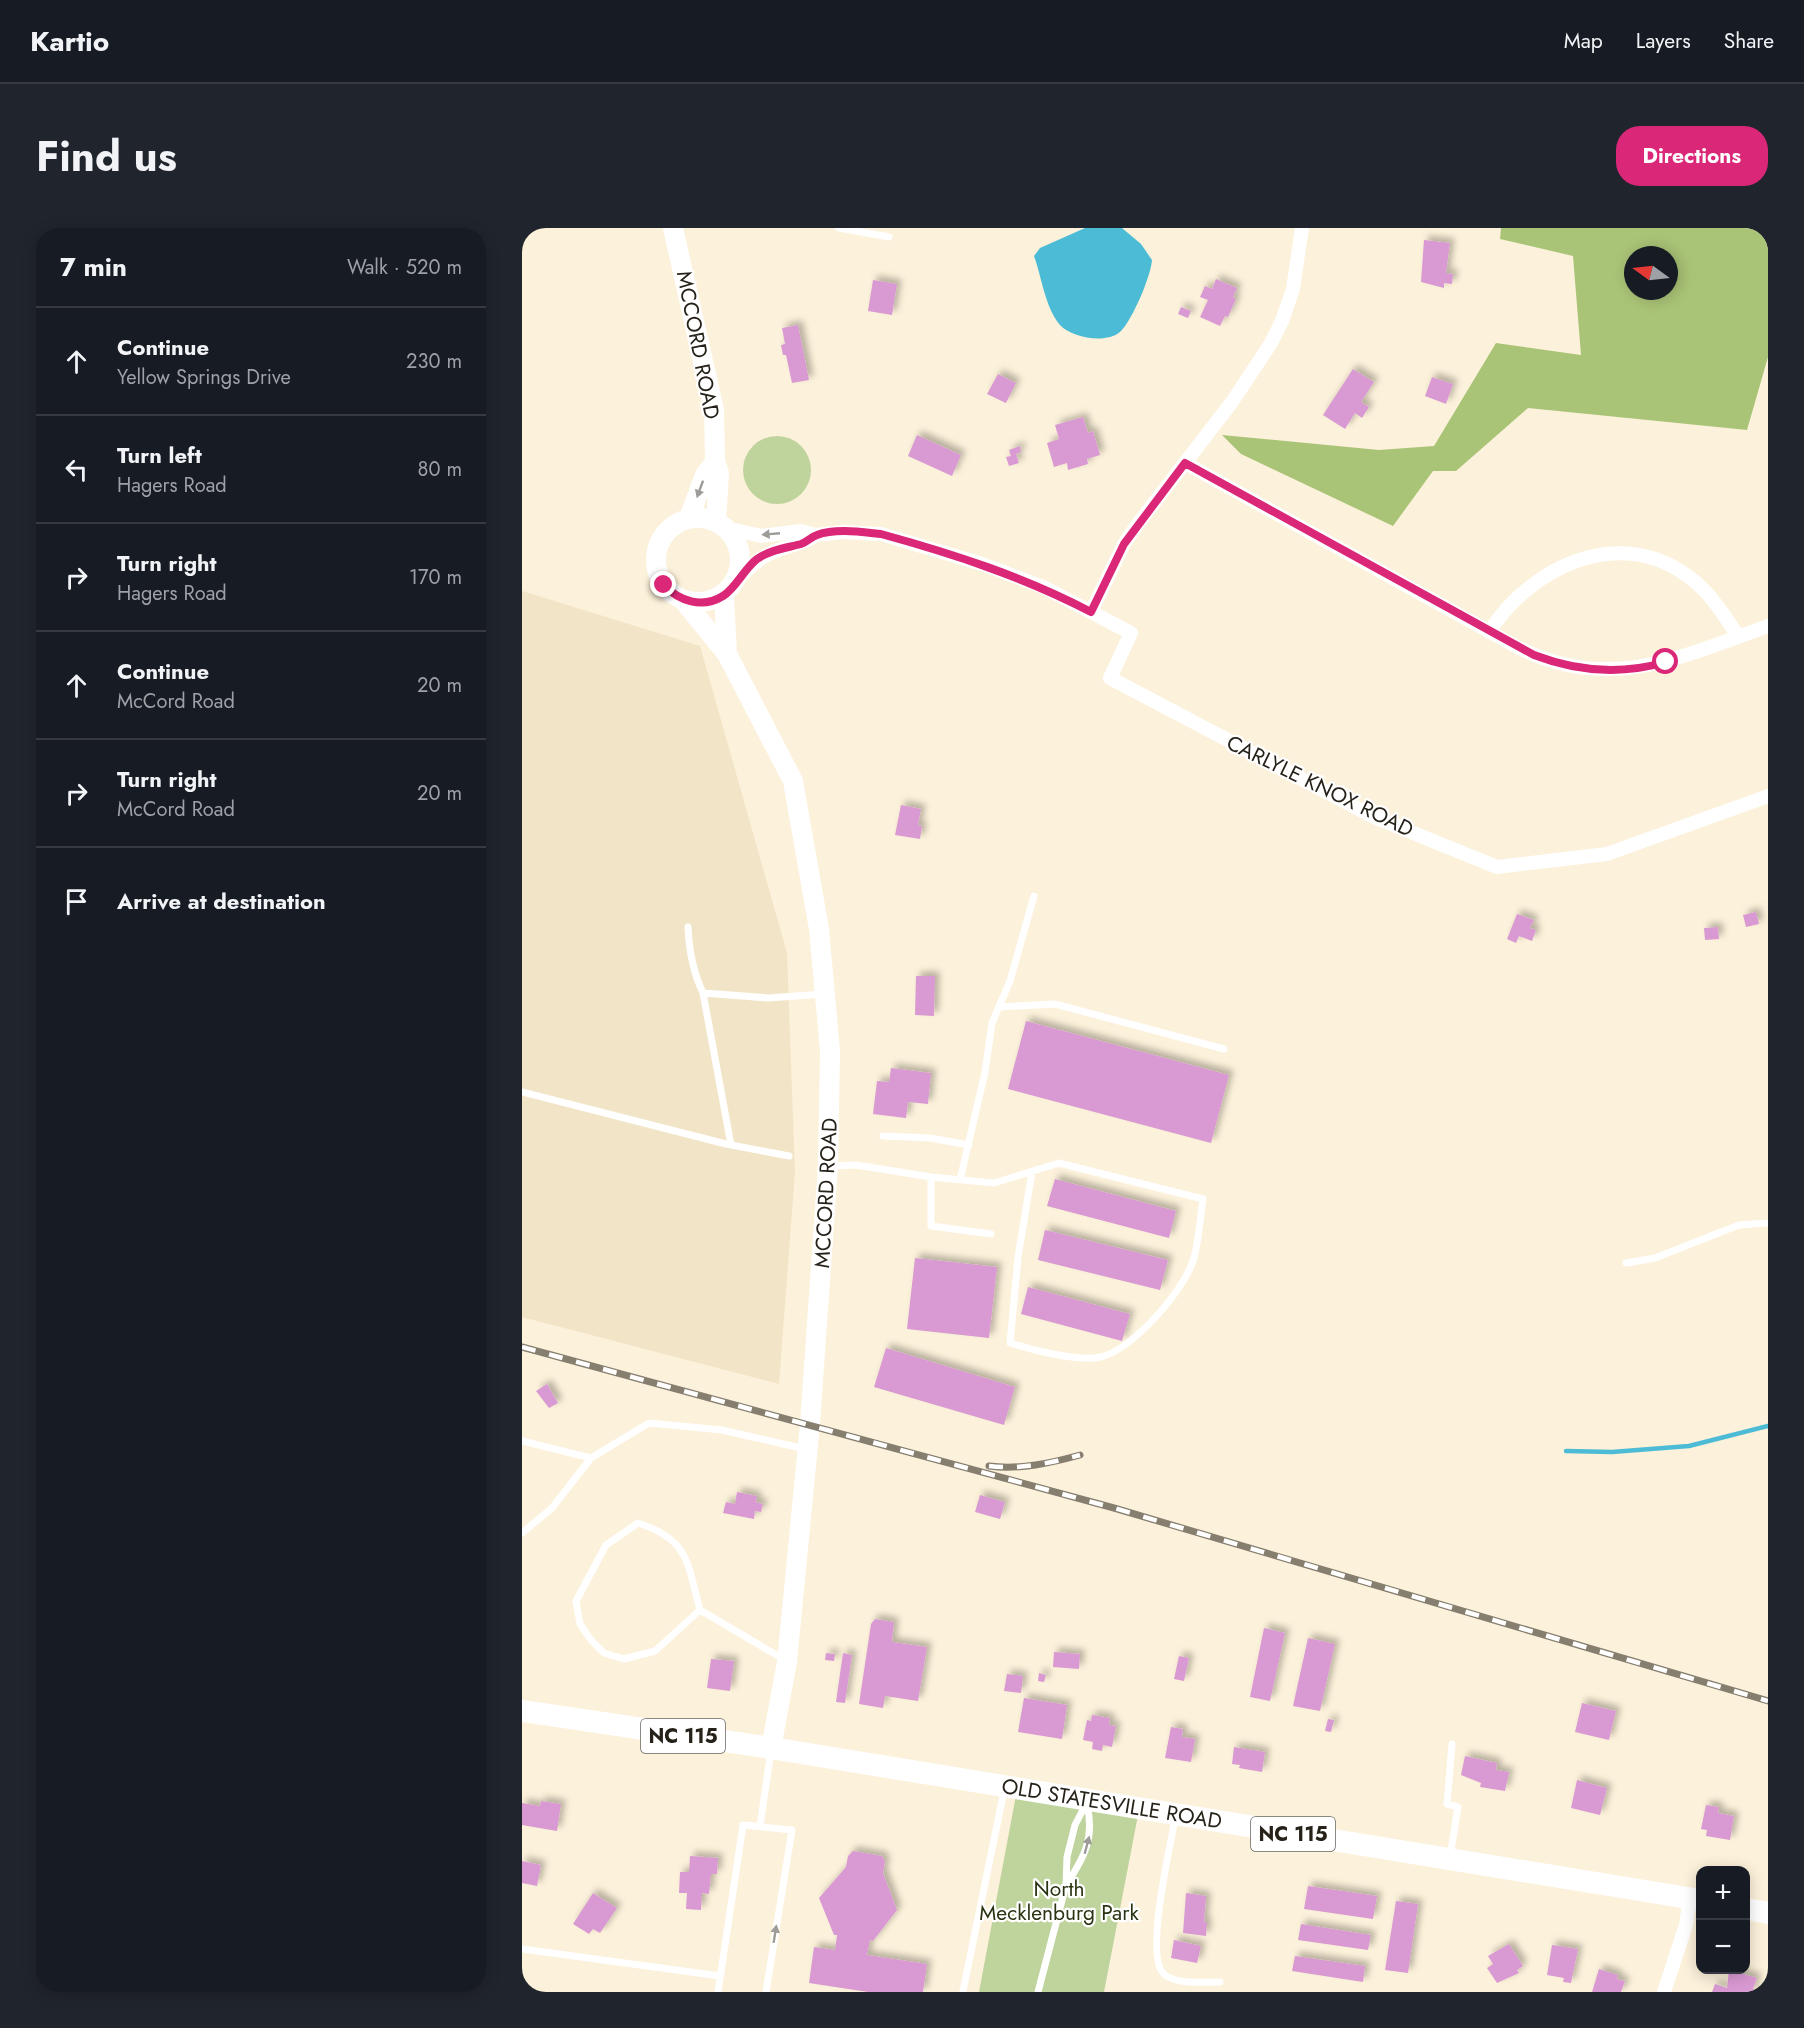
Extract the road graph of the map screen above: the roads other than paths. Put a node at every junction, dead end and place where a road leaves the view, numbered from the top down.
1 (673, 228) edge
2 (839, 228) edge
3 (1302, 228) edge
4 (889, 237) dead end
5 (715, 462) junction
6 (1185, 463) junction
7 (689, 518) junction
8 (721, 525) junction
9 (816, 535) junction
10 (729, 589) junction
11 (683, 600) junction
12 (1091, 612) junction
13 (1768, 626) edge
14 (1489, 632) junction
15 (1738, 636) junction
16 (727, 654) junction
17 (1768, 796) edge
18 (1034, 896) dead end
19 (688, 927) dead end
20 (703, 993) junction
21 (825, 994) junction
22 (1000, 1007) junction
23 (1224, 1049) dead end
24 (522, 1092) edge
25 (883, 1136) dead end
26 (731, 1145) junction
27 (969, 1145) junction
28 (789, 1156) dead end
29 (828, 1166) junction
30 (1032, 1172) junction
31 (931, 1177) junction
32 (960, 1180) junction
33 (1768, 1223) edge
34 (991, 1234) dead end
35 (1626, 1263) dead end
36 (522, 1441) edge
37 (807, 1449) junction
38 (591, 1458) junction
39 (522, 1533) edge
40 (700, 1610) junction
41 (787, 1662) junction
42 (522, 1711) edge
43 (1452, 1744) dead end
44 (771, 1748) junction
45 (1005, 1788) junction
46 (1087, 1801) junction
47 (1175, 1815) junction
48 (760, 1826) junction
49 (1450, 1860) junction
50 (1066, 1885) junction
51 (1695, 1899) edge
52 (1750, 1910) edge
53 (1768, 1913) edge
54 (522, 1949) edge
55 (720, 1976) junction
56 (1220, 1982) dead end
57 (963, 1991) edge
58 (718, 1992) edge
59 (766, 1992) edge
60 (1038, 1992) edge
61 (1664, 1992) edge

1 - 5 street, MCCORD ROAD
2 - 4 lane
3 - 6 street
5 -> 7 street
5 - 8 street, MCCORD ROAD
6 - 12 street
6 - 14 street
7 - 8 street
7 - 11 street, MCCORD ROAD
9 -> 8 street
8 - 10 street, MCCORD ROAD
9 - 10 street
9 - 12 street
10 - 11 street
10 - 16 street, MCCORD ROAD
11 - 16 street, MCCORD ROAD
12 - 17 street, CARLYLE KNOX ROAD
13 - 15 street
14 - 15 street
14 - 15 street
16 - 21 street, MCCORD ROAD
18 - 22 lane
19 - 20 lane
20 - 21 lane
20 - 26 lane
21 - 29 street, MCCORD ROAD
22 - 23 lane
22 - 27 lane
24 - 26 lane
25 - 27 lane
26 - 28 lane
27 - 32 lane
29 - 31 lane
29 - 37 street, MCCORD ROAD
30 - 30 lane
30 - 32 lane
31 - 32 lane
31 - 34 lane
33 - 35 lane
36 - 38 lane
37 - 38 lane
37 - 41 street, MCCORD ROAD
38 - 39 lane
40 - 40 lane
40 - 41 lane
41 - 44 street, MCCORD ROAD
42 - 44 main road, OLD STATESVILLE ROAD / NC 115
43 - 49 lane
44 - 45 main road, OLD STATESVILLE ROAD / NC 115
44 - 48 lane
45 - 46 main road, OLD STATESVILLE ROAD / NC 115
45 - 57 lane
46 - 47 main road, OLD STATESVILLE ROAD / NC 115
46 - 50 lane
50 -> 46 lane
47 - 49 main road, OLD STATESVILLE ROAD / NC 115
47 - 56 lane
48 - 55 lane
59 -> 48 lane
49 - 51 main road, OLD STATESVILLE ROAD / NC 115
50 - 60 lane
51 - 61 street
52 - 53 main road
54 - 55 lane
55 - 58 lane

